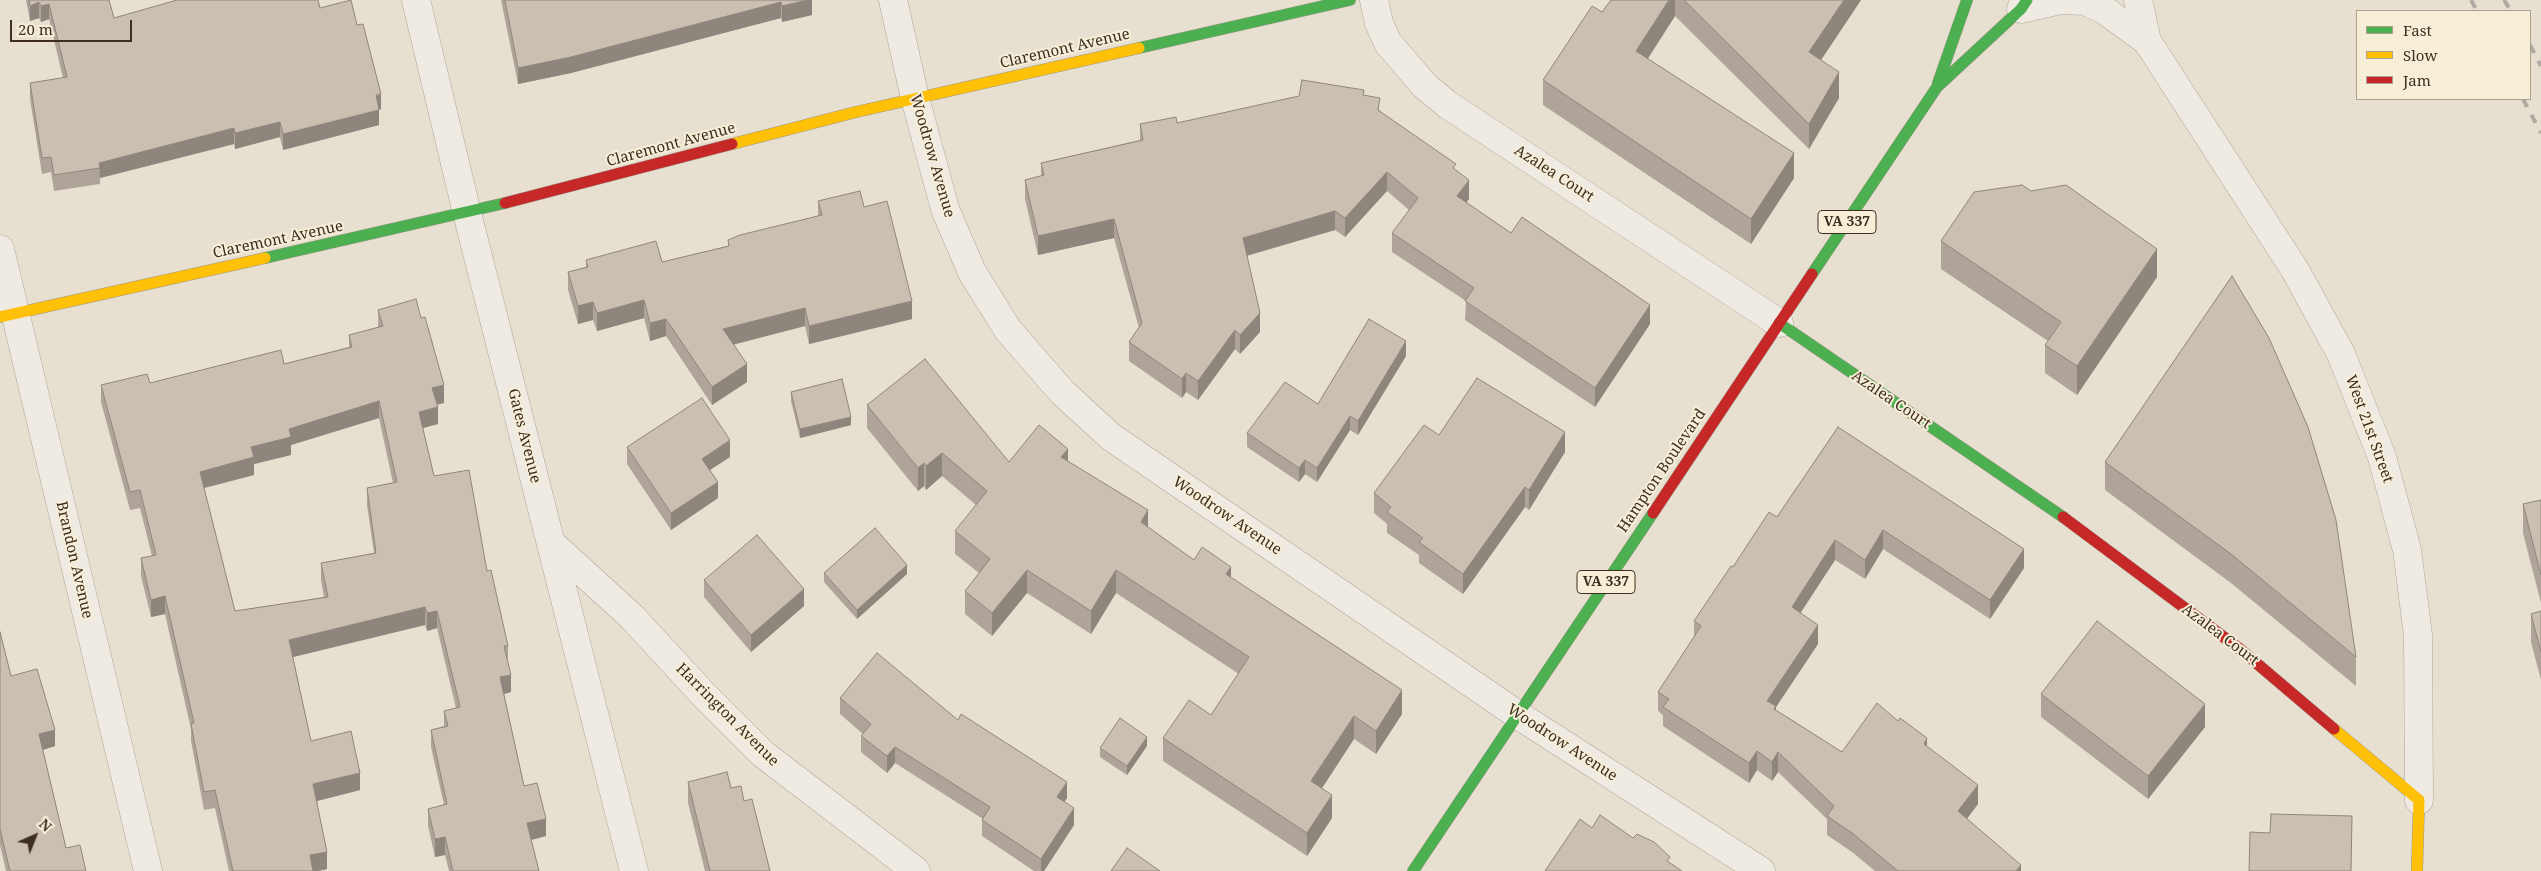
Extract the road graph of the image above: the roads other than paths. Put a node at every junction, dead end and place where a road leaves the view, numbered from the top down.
1 (416, 0) edge
2 (893, 0) edge
3 (1350, 0) edge
4 (1374, 0) edge
5 (1967, 0) edge
6 (2138, 0) edge
7 (2024, 4) edge
8 (2147, 41) junction
9 (1937, 87) junction
10 (915, 98) junction
11 (467, 213) junction
12 (0, 249) edge
13 (8, 315) edge
14 (1779, 323) junction
15 (552, 544) junction
16 (1518, 715) junction
17 (2419, 800) junction
18 (148, 871) edge
19 (634, 871) edge
20 (916, 871) edge
21 (1413, 871) edge
22 (1761, 871) edge
23 (2417, 871) edge

1 - 11 street, Gates Avenue
2 - 10 street, Woodrow Avenue
3 - 10 street, Claremont Avenue
4 - 14 street, Azalea Court
5 - 9 street, Hampton Boulevard / VA 337
6 - 8 street, West 21st Street
7 - 8 street, West 21st Street
7 - 9 street, Hampton Boulevard / VA 337
8 - 17 street, West 21st Street
9 - 14 street, Hampton Boulevard / VA 337
10 - 11 street, Claremont Avenue
10 - 16 street, Woodrow Avenue
11 - 13 street, Claremont Avenue
11 - 15 street, Gates Avenue
12 - 13 street, Brandon Avenue
13 - 18 street, Brandon Avenue
14 - 16 street, Hampton Boulevard / VA 337
14 - 17 street, Azalea Court
15 - 19 street, Gates Avenue
15 - 20 street, Harrington Avenue
16 - 21 street, Hampton Boulevard / VA 337
16 - 22 street, Woodrow Avenue
17 - 23 street, West 21st Street

